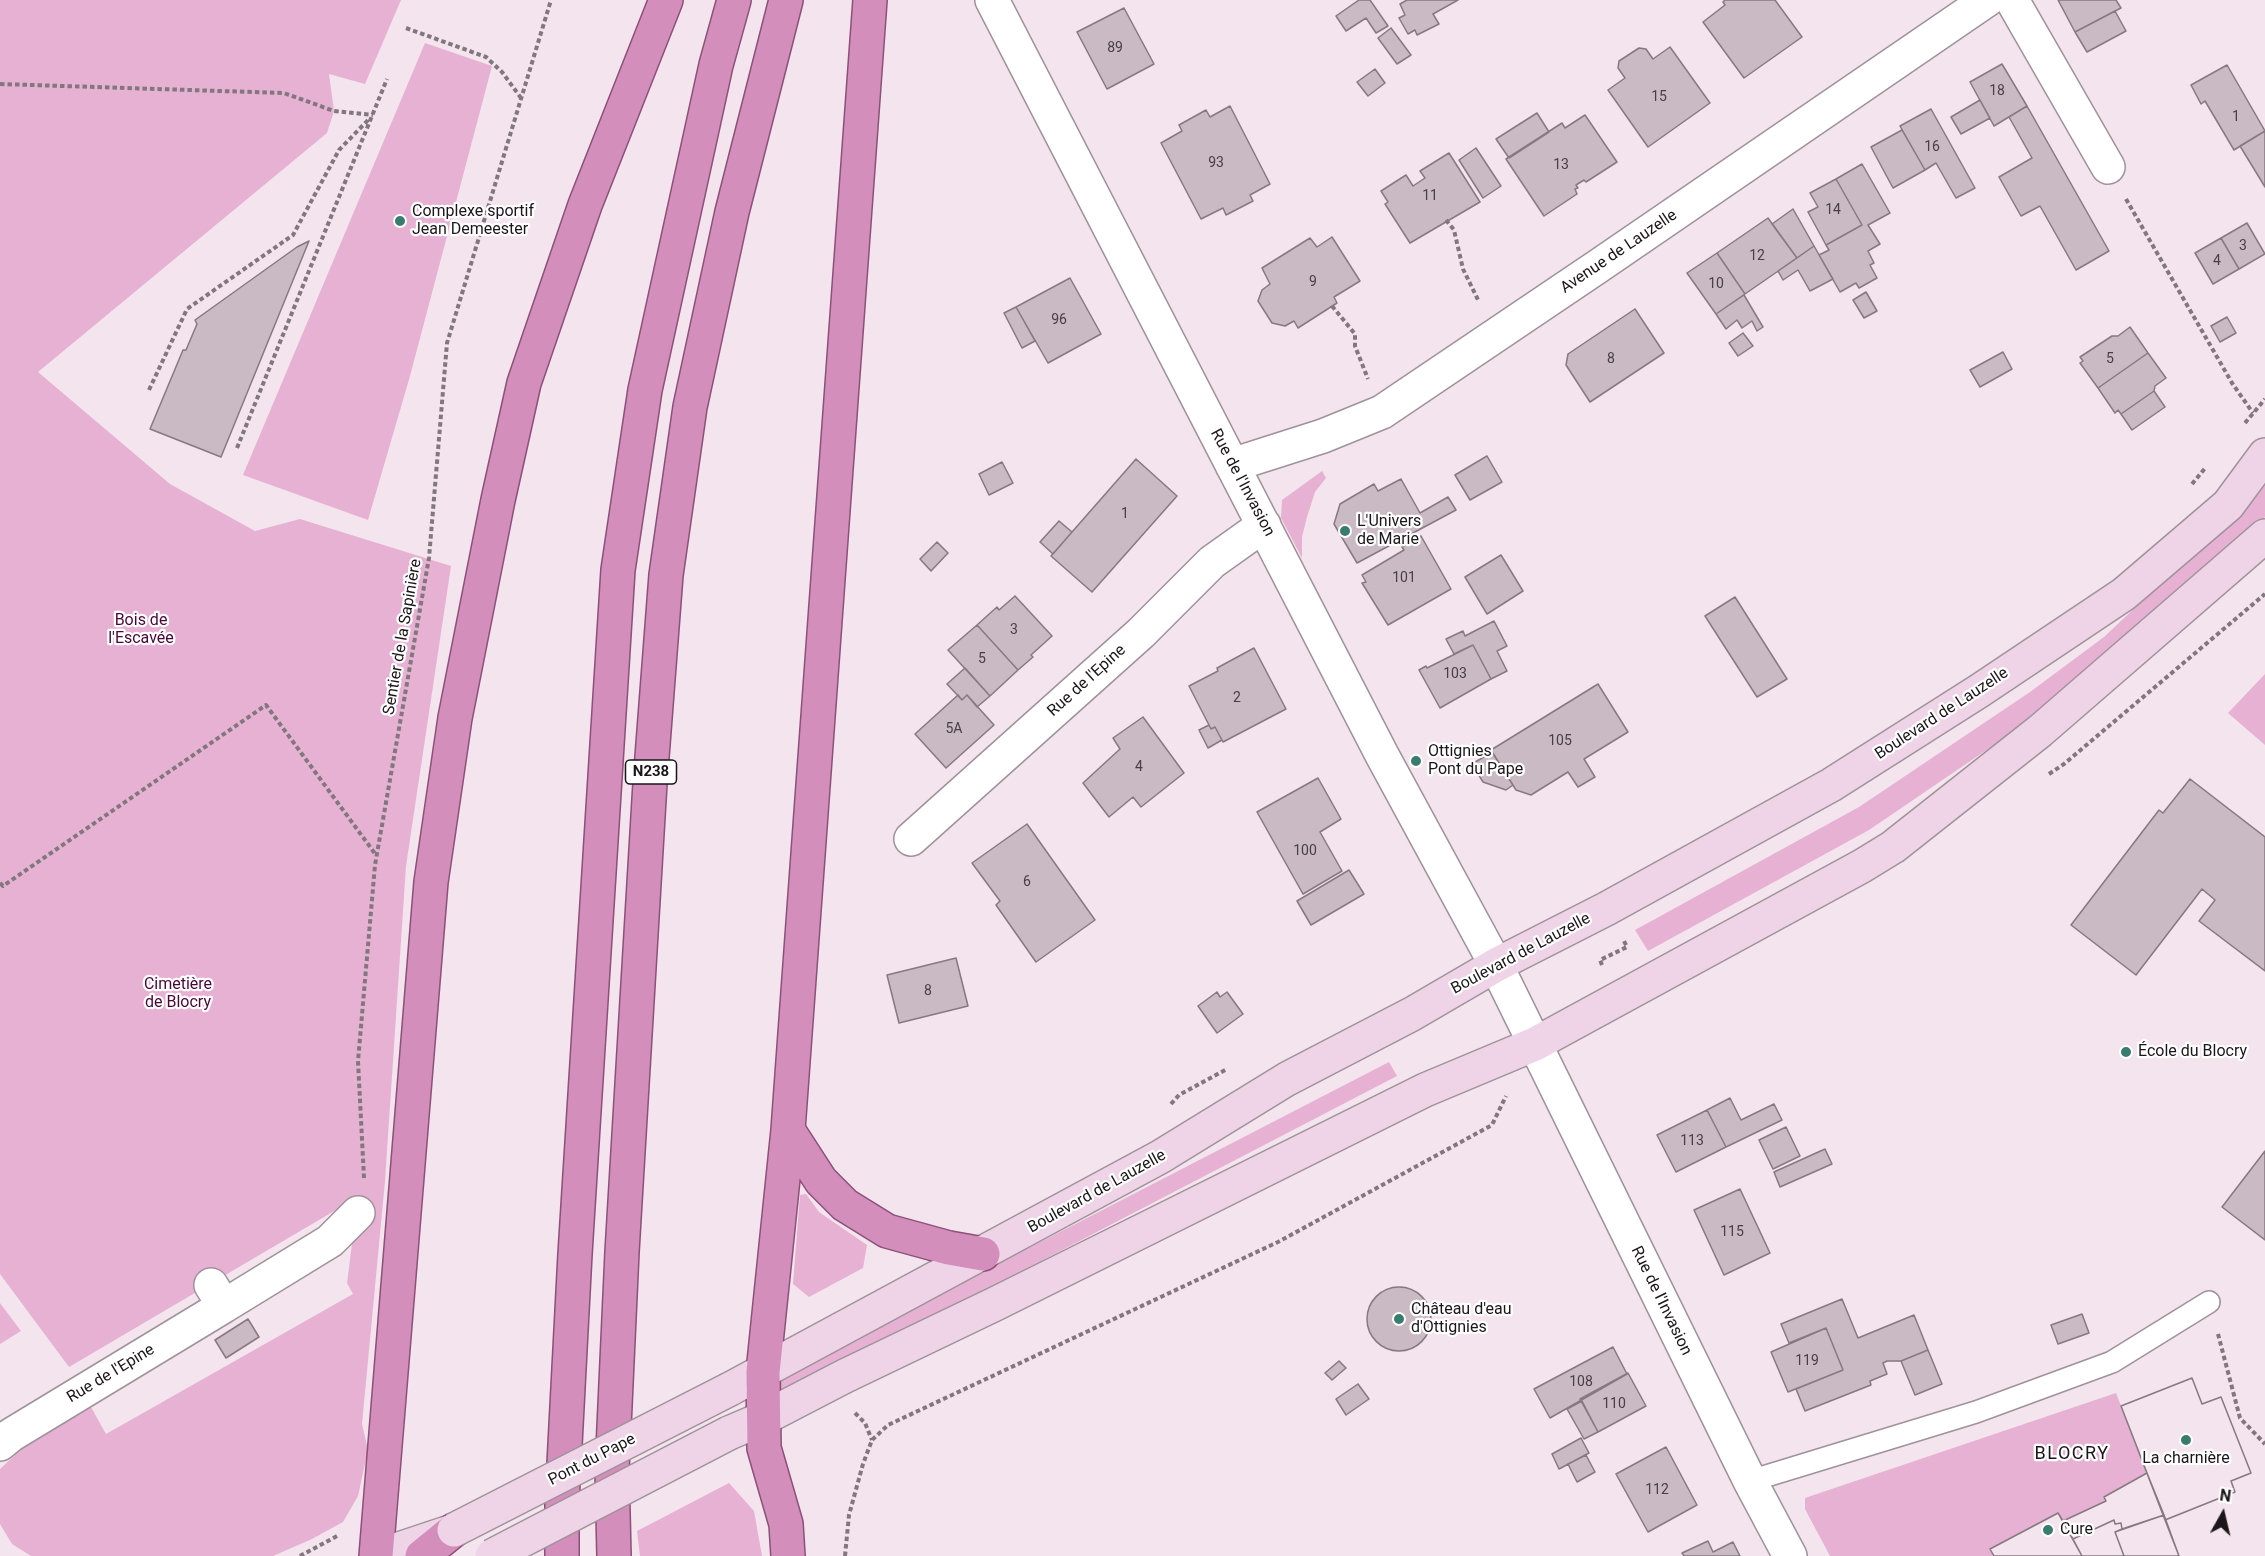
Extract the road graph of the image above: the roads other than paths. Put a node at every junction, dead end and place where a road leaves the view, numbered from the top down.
1 (666, 0) edge
2 (734, 0) edge
3 (786, 0) edge
4 (870, 0) edge
5 (992, 0) edge
6 (1987, 0) edge
7 (2012, 0) edge
8 (2108, 167) road end
9 (2265, 455) edge
10 (1232, 465) junction
11 (1264, 525) junction
12 (2265, 536) edge
13 (911, 839) dead end
14 (1496, 965) junction
15 (1535, 1044) junction
16 (788, 1130) junction
17 (358, 1213) road end
18 (983, 1254) junction
19 (2209, 1302) road end
20 (763, 1372) junction
21 (730, 1389) joint
22 (764, 1418) junction
23 (0, 1444) edge
24 (1750, 1481) junction
25 (454, 1530) junction
26 (377, 1556) edge
27 (422, 1556) edge
28 (492, 1556) edge
29 (562, 1556) edge
30 (614, 1556) edge
31 (788, 1556) edge
32 (1790, 1556) edge

1 - 26 highway
2 - 29 highway, N238
3 - 30 highway, N238
4 - 16 highway
5 - 10 street, Rue de l'Invasion
6 - 10 street, Avenue de Lauzelle
7 - 8 street
9 - 14 main road, Boulevard de Lauzelle
10 - 11 street, Rue de l'Invasion
11 - 13 street, Rue de l'Epine
11 - 14 street, Rue de l'Invasion
12 - 15 main road
14 - 15 street, Rue de l'Invasion
14 - 18 main road, Boulevard de Lauzelle
15 - 22 main road
15 - 24 street, Rue de l'Invasion
16 - 18 highway
16 - 20 highway
17 - 23 street, Rue de l'Epine
18 - 20 main road, Boulevard de Lauzelle
19 - 24 lane
20 - 21 main road, Boulevard de Lauzelle
20 - 22 highway
21 - 25 main road, Pont du Pape, bridge
22 - 28 main road, bridge
22 - 31 highway
24 - 32 street, Rue de l'Invasion
25 - 26 main road, Pont du Pape
25 - 27 highway

